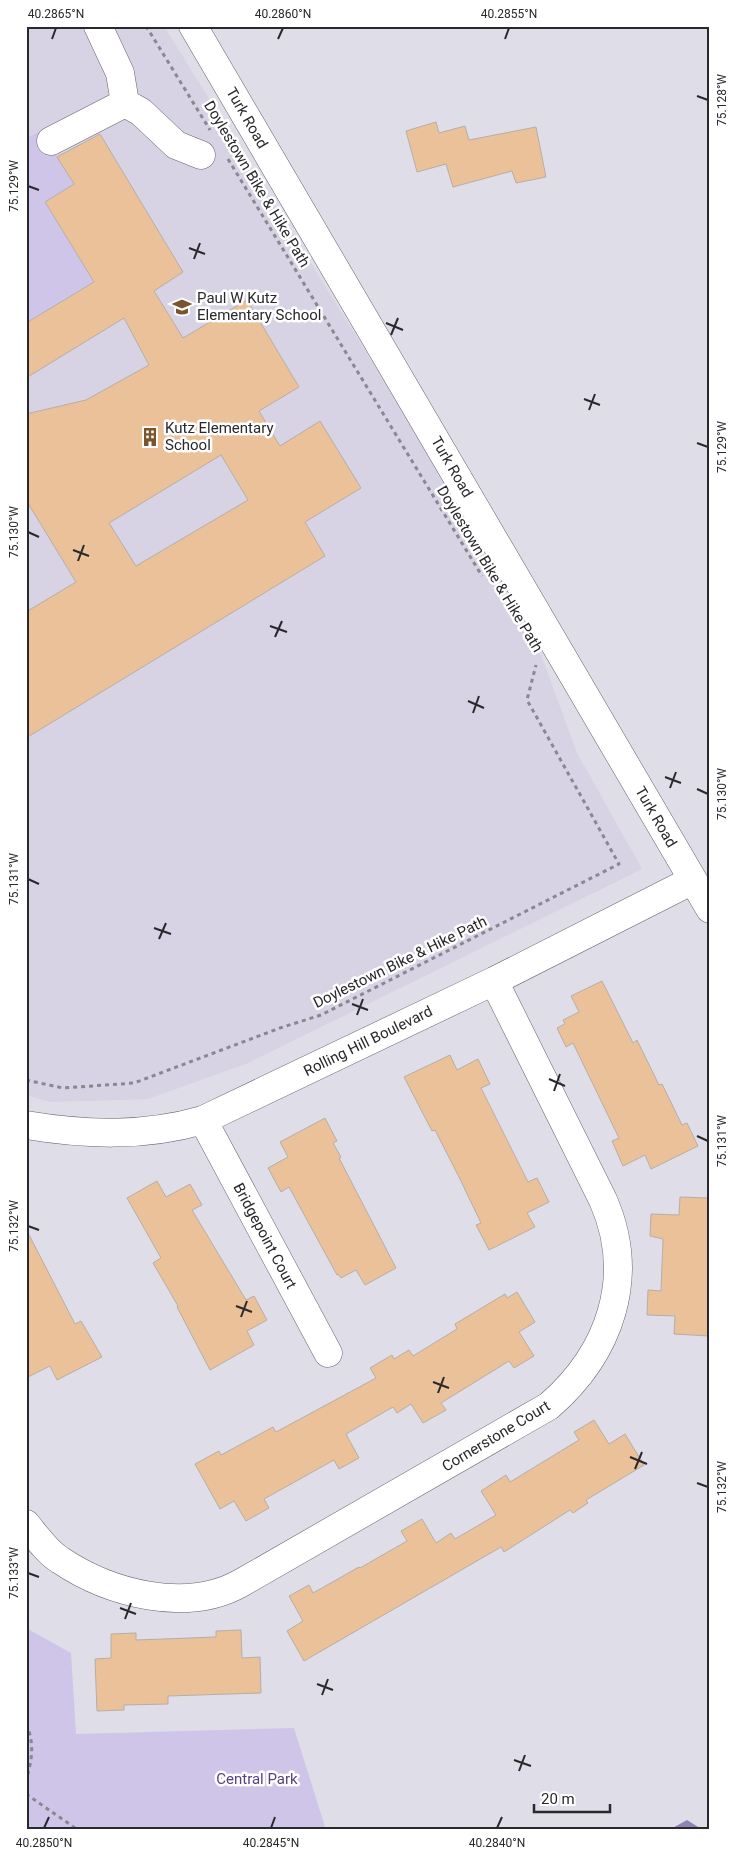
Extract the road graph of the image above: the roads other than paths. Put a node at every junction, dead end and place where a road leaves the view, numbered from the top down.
1 (98, 26) edge
2 (194, 26) edge
3 (125, 103) junction
4 (51, 141) dead end
5 (214, 149) road end
6 (693, 880) junction
7 (710, 908) edge
8 (494, 981) junction
9 (202, 1120) junction
10 (26, 1125) edge
11 (328, 1353) dead end
12 (26, 1524) edge

1 - 3 street
2 - 6 street, Turk Road
3 - 4 street
3 - 5 street
6 - 7 street, Turk Road
6 - 8 street, Rolling Hill Boulevard
8 - 9 street, Rolling Hill Boulevard
8 - 12 street, Cornerstone Court
9 - 10 street, Rolling Hill Boulevard
9 - 11 street, Bridgepoint Court

